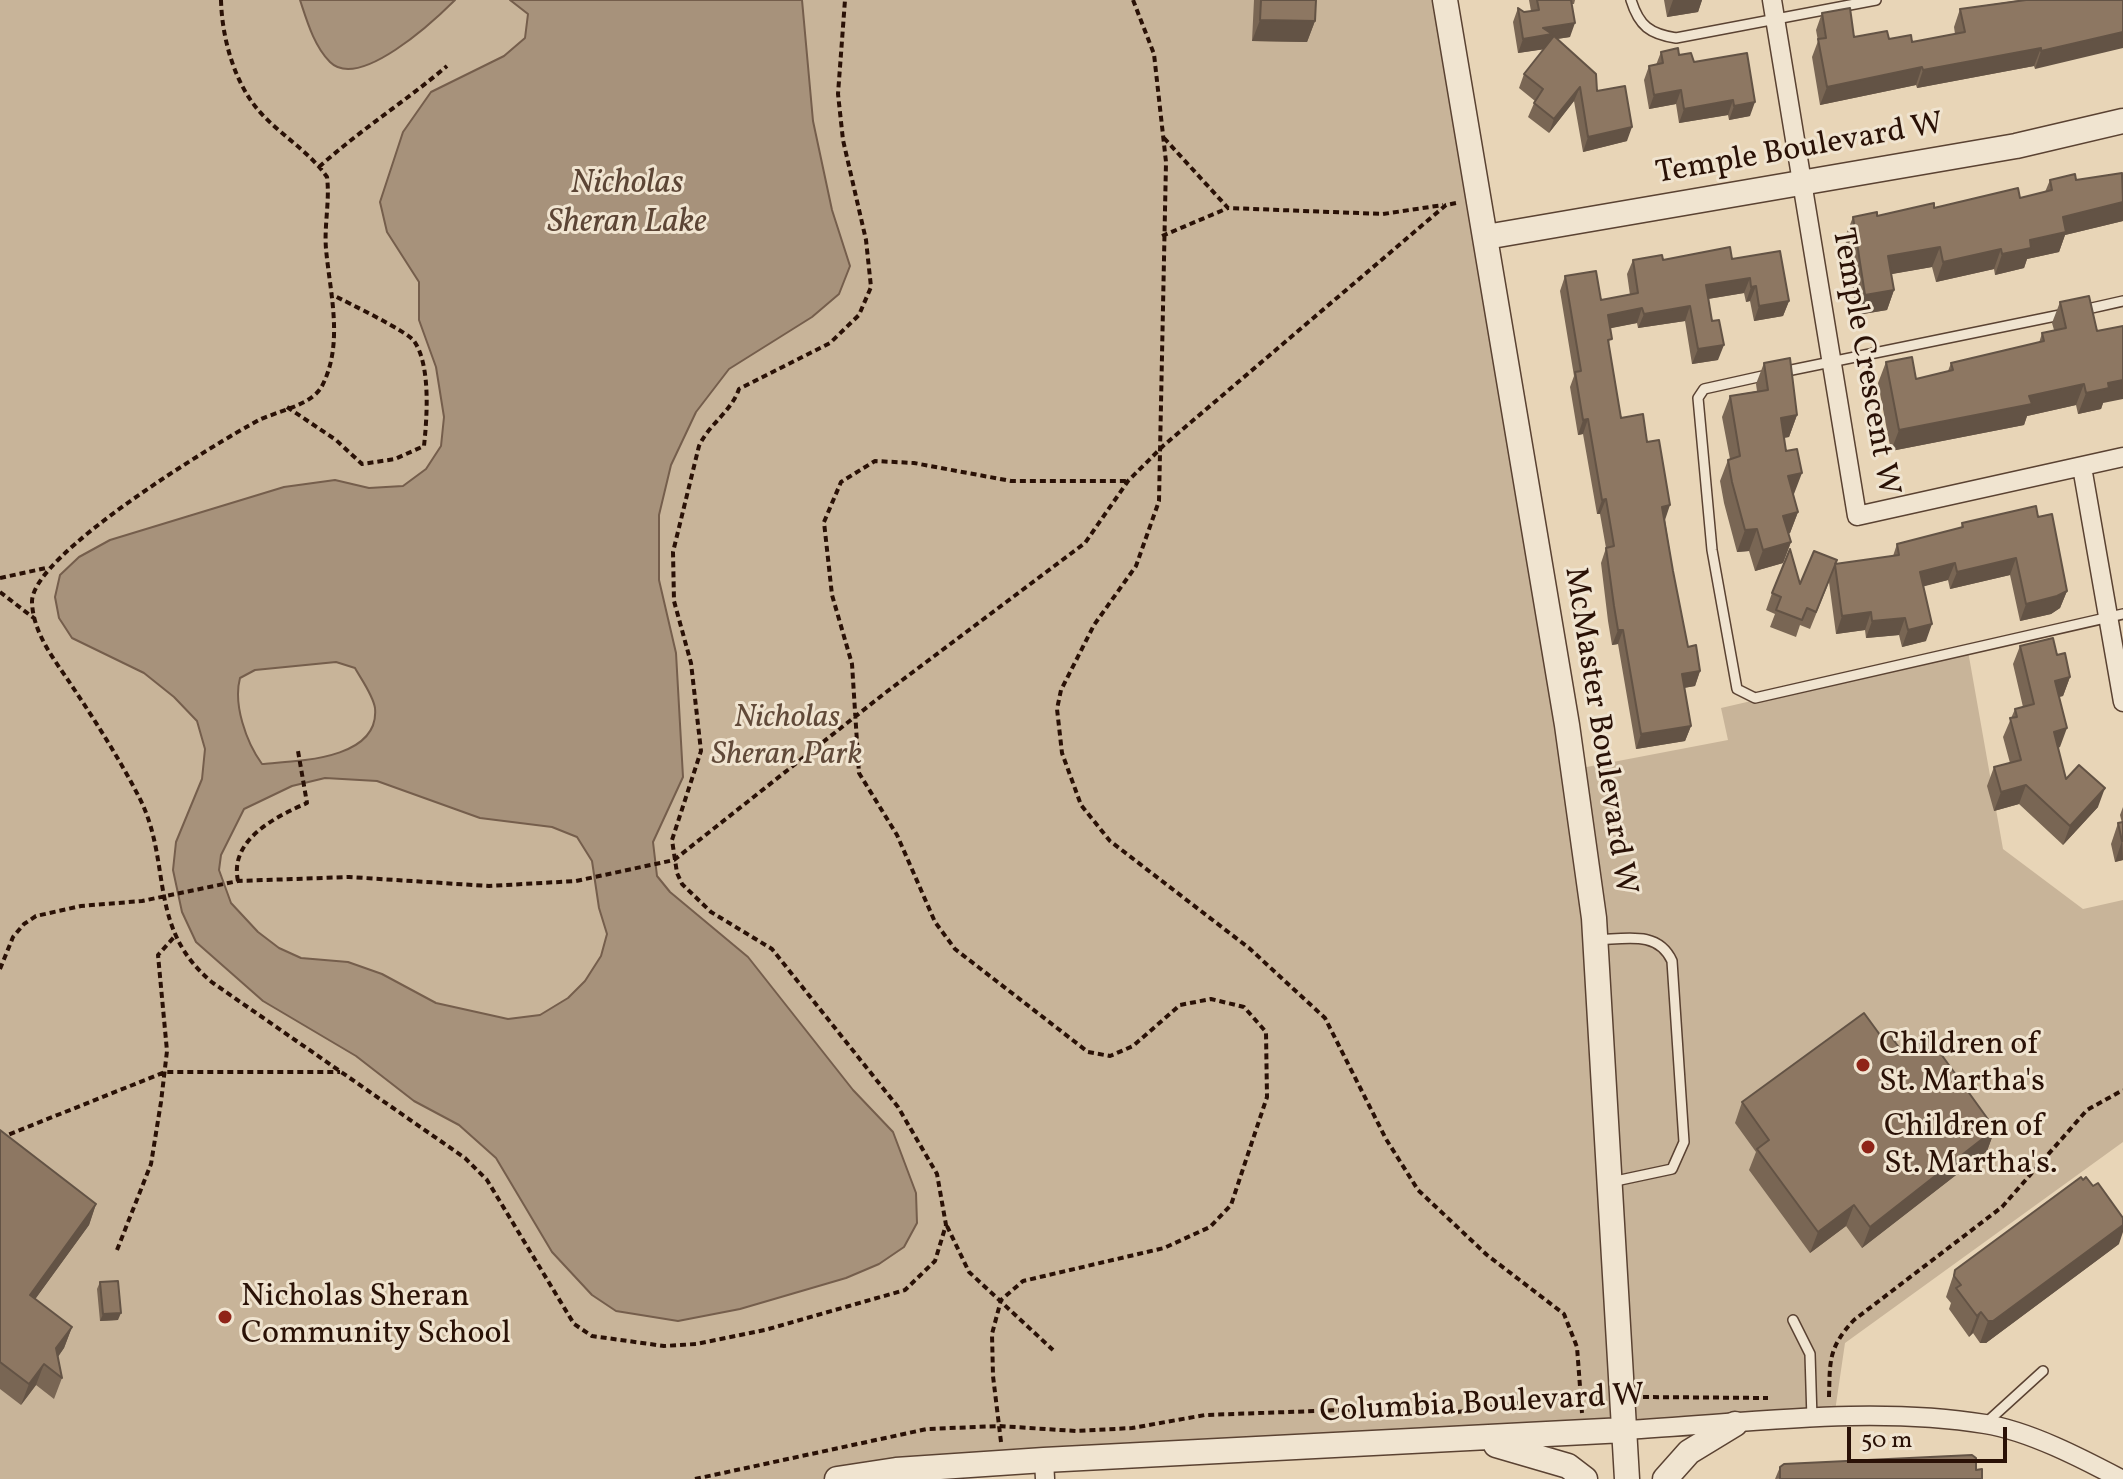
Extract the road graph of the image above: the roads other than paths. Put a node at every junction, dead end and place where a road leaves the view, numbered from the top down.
1 (1445, 0) edge
2 (1631, 0) edge
3 (1772, 0) edge
4 (1876, 0) edge
5 (1775, 19) junction
6 (2123, 121) edge
7 (1802, 184) junction
8 (1486, 237) junction
9 (2123, 301) edge
10 (1832, 363) junction
11 (2123, 457) edge
12 (2082, 467) junction
13 (2116, 616) edge
14 (2123, 702) edge
15 (1596, 940) junction
16 (1611, 1182) junction
17 (1793, 1320) dead end
18 (2043, 1371) dead end
19 (1812, 1419) junction
20 (1735, 1424) junction
21 (1985, 1424) junction
22 (1624, 1430) junction
23 (1463, 1439) junction
24 (1044, 1470) edge
25 (2099, 1474) edge
26 (837, 1479) edge
27 (1585, 1479) edge
28 (1627, 1479) edge
29 (1665, 1479) edge
30 (2121, 1479) edge

1 - 8 street, McMaster Boulevard W
2 - 5 lane
3 - 5 street, Temple Crescent W
4 - 5 lane
5 - 7 street, Temple Crescent W
6 - 7 street, Temple Boulevard W
7 - 8 street, Temple Boulevard W
7 - 10 street, Temple Crescent W
8 - 15 street, McMaster Boulevard W
9 - 10 lane
10 - 12 street, Temple Crescent W
10 - 13 lane
11 - 12 street, Temple Crescent W
12 - 13 street
13 - 14 street
15 - 16 street, McMaster Boulevard W
15 - 16 lane
16 - 22 street, McMaster Boulevard W
17 - 19 lane
18 - 21 lane
19 - 20 street, Columbia Boulevard W
19 - 21 street, Columbia Boulevard W
20 - 22 street, Columbia Boulevard W
20 - 29 street
21 - 25 street, Columbia Boulevard W
22 - 23 street, Columbia Boulevard W
22 - 28 street, McMaster Boulevard W
23 - 24 street, Columbia Boulevard W
23 - 27 street
24 - 26 street, Columbia Boulevard W
25 - 30 street, Columbia Boulevard W

